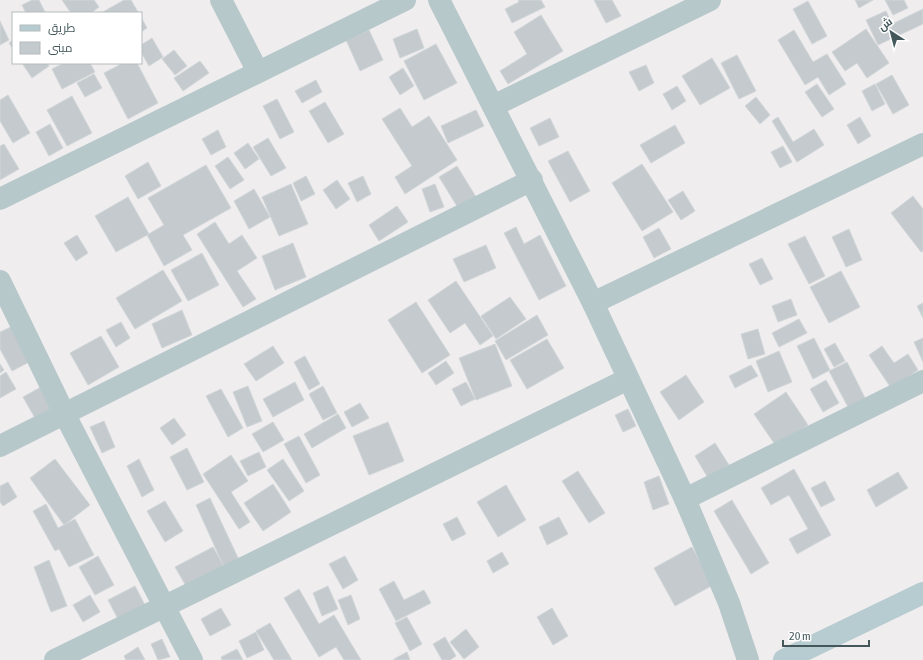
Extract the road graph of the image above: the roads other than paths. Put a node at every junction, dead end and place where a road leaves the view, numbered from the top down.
1 (221, 0) edge
2 (405, 0) edge
3 (439, 0) edge
4 (710, 0) edge
5 (258, 72) junction
6 (493, 106) junction
7 (923, 144) edge
8 (532, 180) junction
9 (0, 199) edge
10 (0, 281) edge
11 (593, 304) junction
12 (628, 379) junction
13 (923, 381) edge
14 (65, 415) junction
15 (0, 446) edge
16 (686, 499) junction
17 (923, 593) edge
18 (164, 607) junction
19 (793, 658) edge
20 (55, 660) edge
21 (192, 660) edge
22 (748, 660) edge

1 - 5 street
2 - 5 street
3 - 6 street
4 - 6 street
5 - 9 street
6 - 8 street
7 - 11 street
8 - 11 street
8 - 14 street
10 - 14 street
11 - 12 street
12 - 16 street
12 - 18 street
13 - 16 street
14 - 15 street
14 - 18 street
16 - 22 street
17 - 19 main road
18 - 20 street
18 - 21 street

